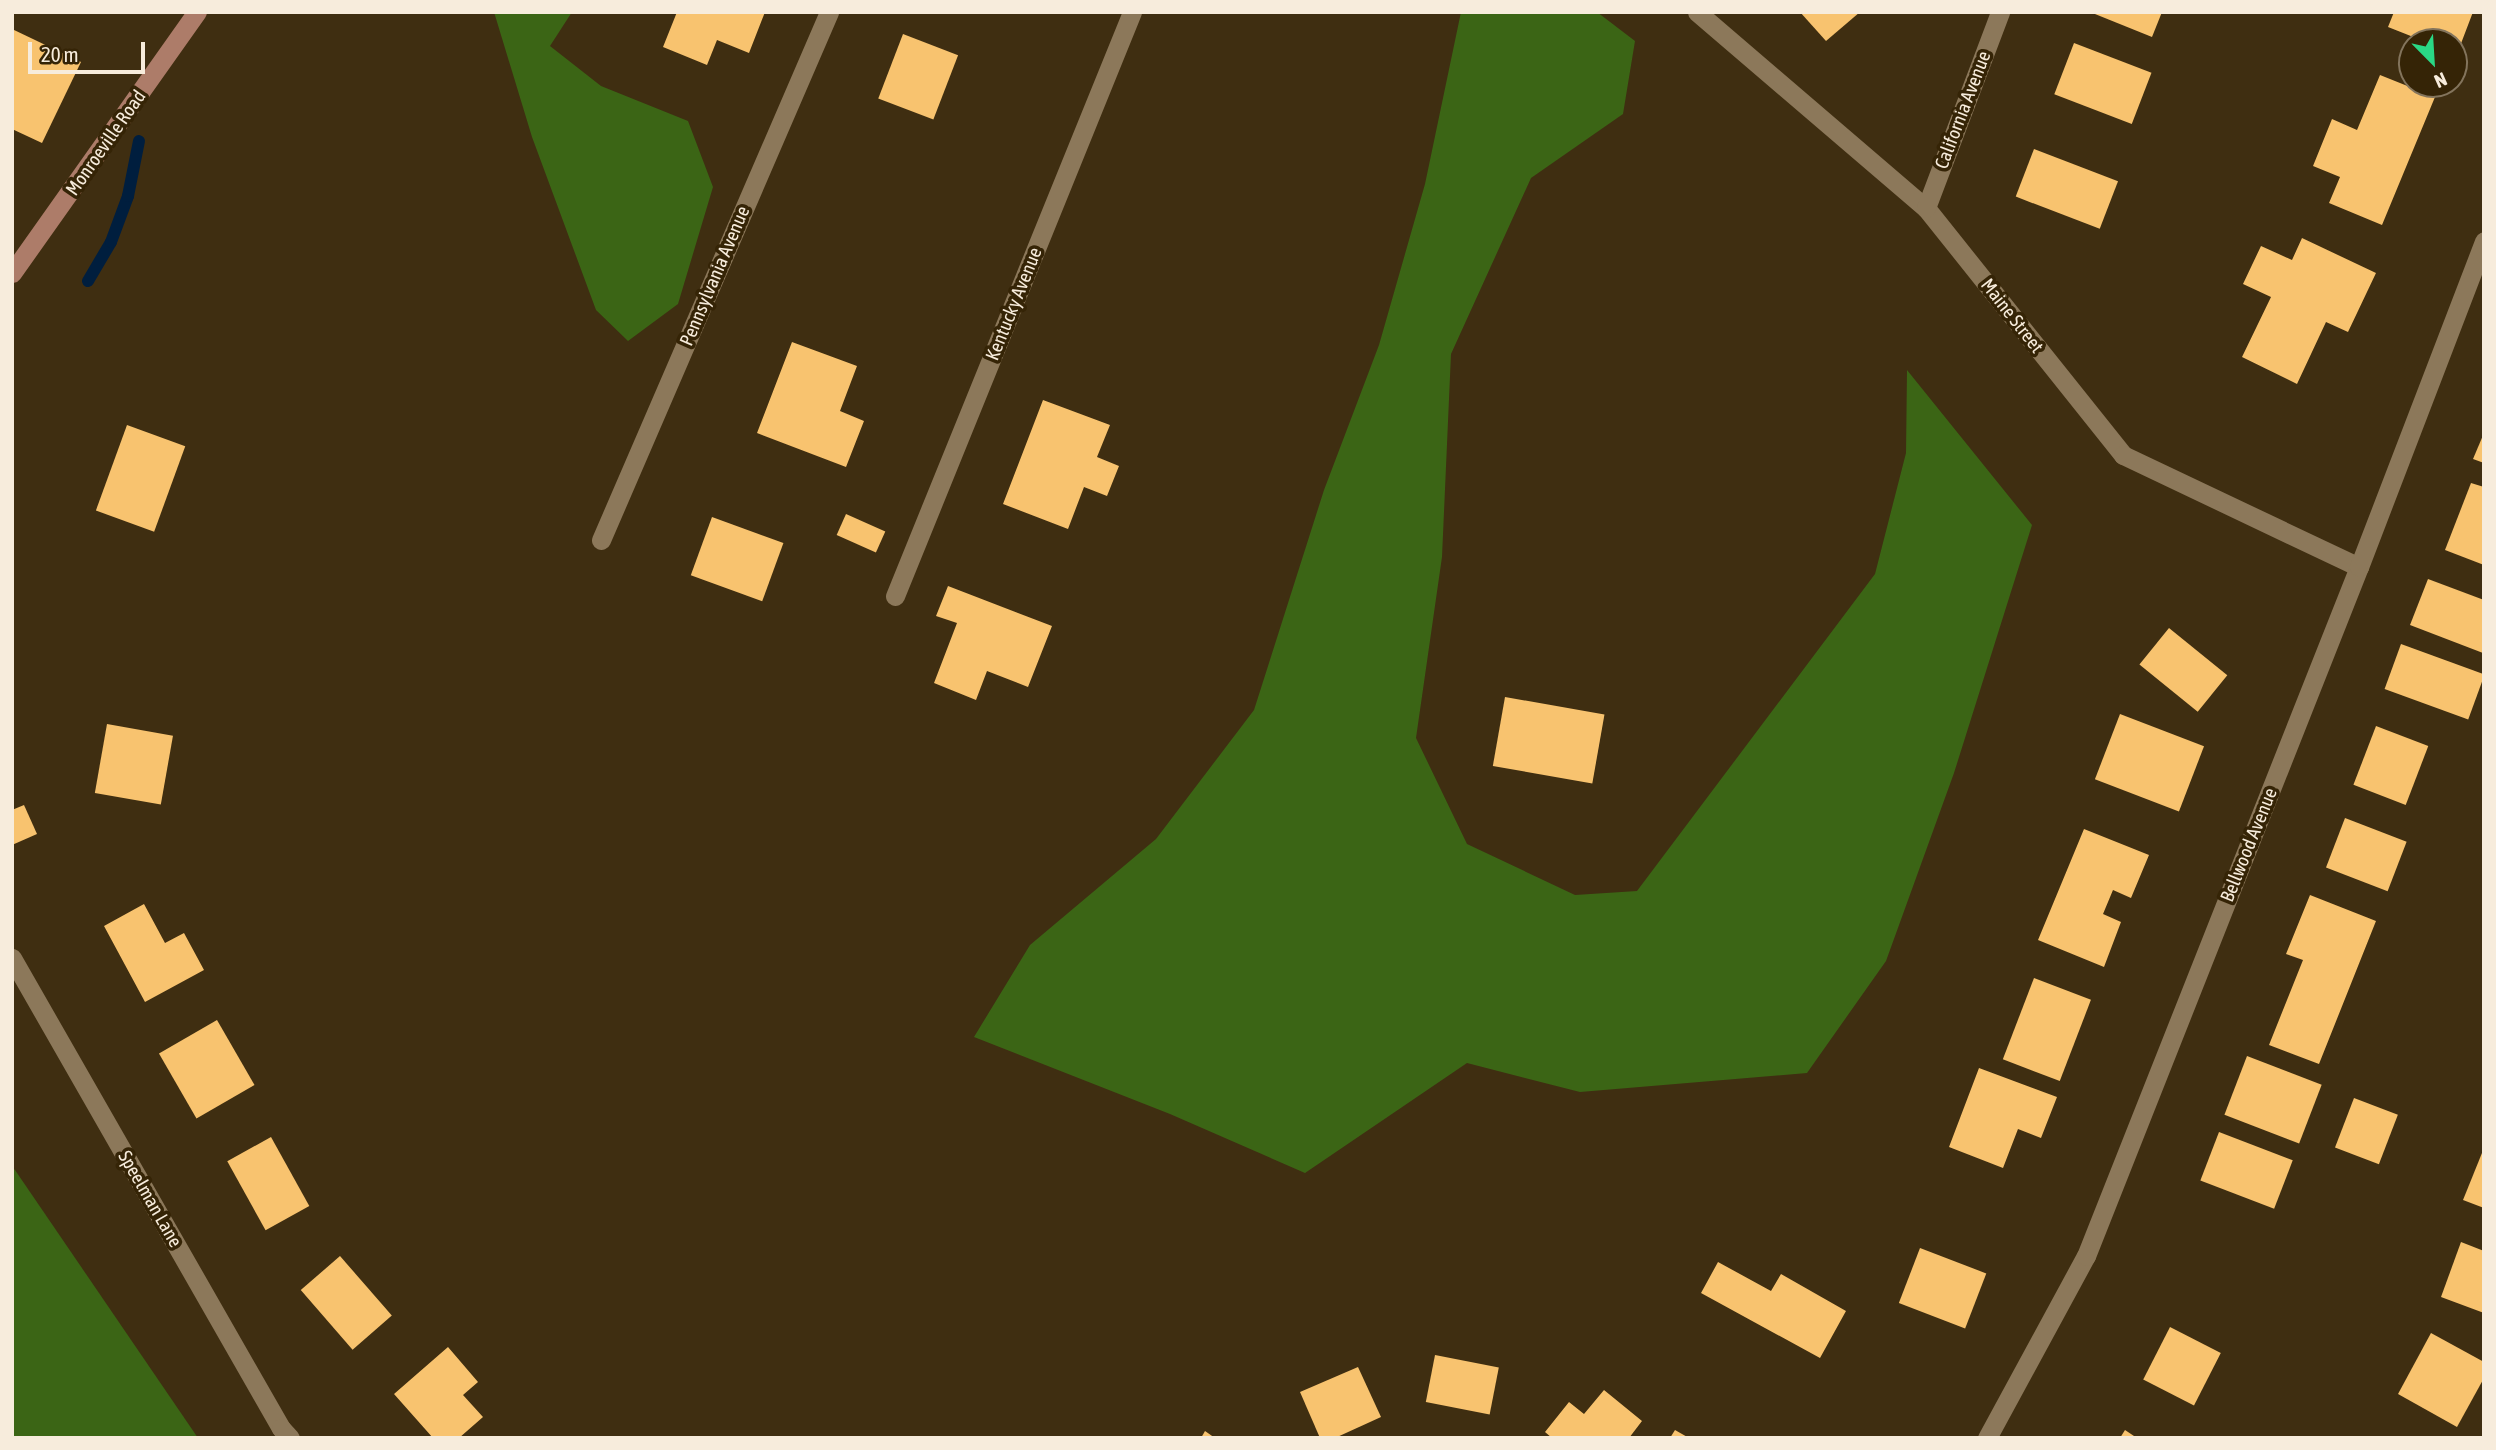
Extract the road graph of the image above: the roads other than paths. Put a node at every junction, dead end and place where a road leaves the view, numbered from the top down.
1 (197, 12) edge
2 (829, 12) edge
3 (1132, 12) edge
4 (1697, 12) edge
5 (2000, 12) edge
6 (1926, 208) junction
7 (2484, 241) edge
8 (12, 272) edge
9 (601, 540) dead end
10 (2359, 567) junction
11 (895, 596) dead end
12 (12, 958) edge
13 (290, 1438) edge
14 (1987, 1438) edge

1 - 8 main road, Monroeville Road
2 - 9 street, Pennsylvania Avenue
3 - 11 street, Kentucky Avenue
4 - 6 street, Maine Street
5 - 6 street, California Avenue
6 - 10 street, Maine Street
7 - 10 street, Bellwood Avenue
10 - 14 street, Bellwood Avenue
12 - 13 street, Speelman Lane

